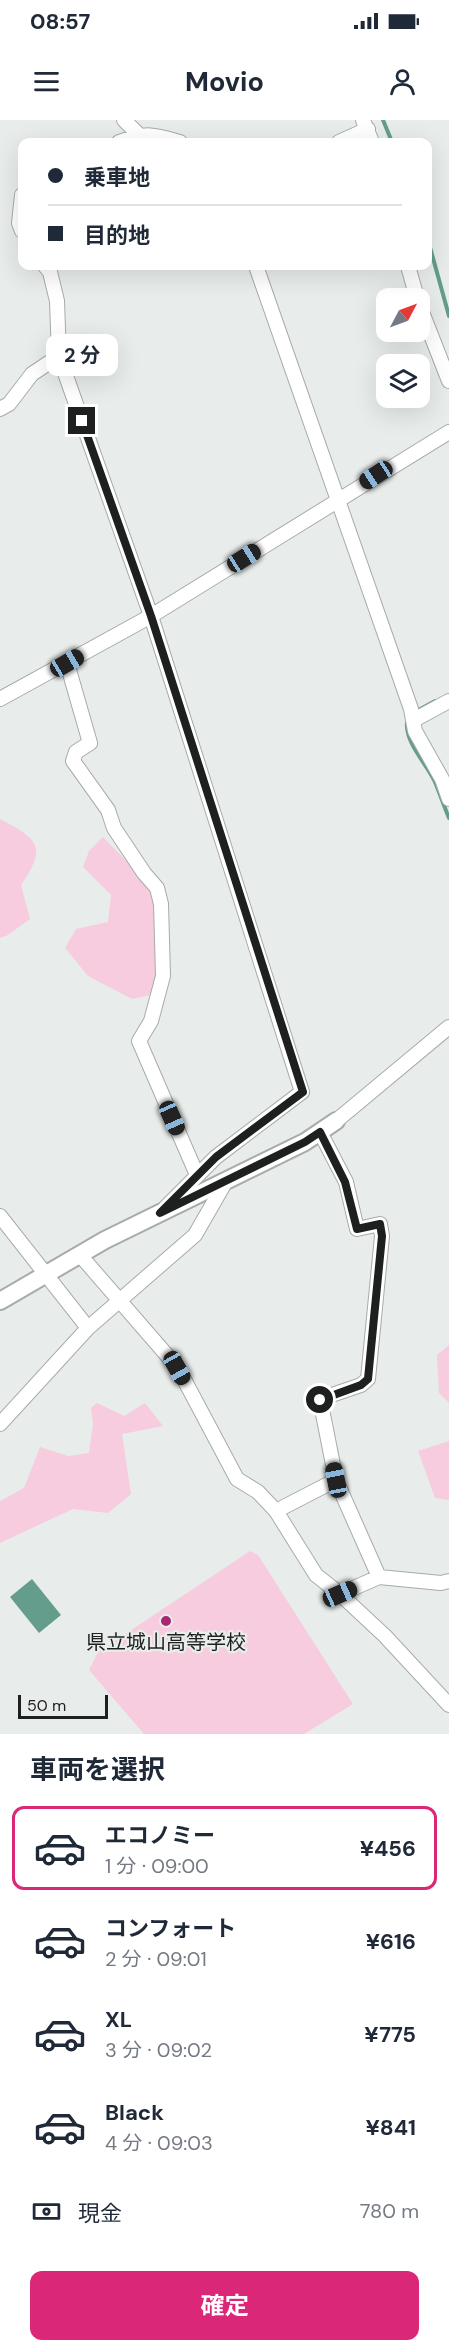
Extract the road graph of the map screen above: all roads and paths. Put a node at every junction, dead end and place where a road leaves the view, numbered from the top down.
1 (124, 120) edge
2 (368, 130) edge
3 (139, 135) junction
4 (130, 138) edge
5 (164, 138) edge
6 (349, 138) edge
7 (48, 270) edge
8 (257, 270) edge
9 (409, 270) edge
10 (414, 288) edge
11 (430, 333) edge
12 (60, 356) junction
13 (449, 381) edge
14 (0, 410) edge
15 (449, 432) edge
16 (338, 500) junction
17 (151, 616) junction
18 (67, 663) junction
19 (0, 699) edge
20 (449, 701) edge
21 (413, 715) junction
22 (449, 799) edge
23 (449, 1027) edge
24 (336, 1121) joint
25 (320, 1132) junction
26 (197, 1175) junction
27 (226, 1181) junction
28 (160, 1213) junction
29 (0, 1216) edge
30 (80, 1255) junction
31 (46, 1273) junction
32 (119, 1300) junction
33 (0, 1301) edge
34 (88, 1328) junction
35 (0, 1424) edge
36 (336, 1480) junction
37 (276, 1512) junction
38 (380, 1577) junction
39 (449, 1581) edge
40 (340, 1594) junction
41 (449, 1705) edge

1 - 3 street
2 - 6 street
3 - 4 street
3 - 5 street
7 - 12 street
8 - 16 street
9 - 10 street
11 - 13 street
12 - 14 street
12 - 17 street
15 - 16 street
16 - 17 street
16 - 21 street
17 - 18 street
17 - 26 street
18 - 19 street
18 - 26 street
20 - 21 street
21 - 22 street
23 - 24 street
24 - 25 street
25 - 27 street
25 - 36 street
26 - 28 street
27 - 28 street
27 - 32 street
28 - 30 street
29 - 31 street
30 - 31 street
30 - 32 street
31 - 33 street
31 - 34 street
32 - 34 street
32 - 37 street
34 - 35 street
36 - 37 street
36 - 38 street
37 - 40 street
38 - 39 street
38 - 40 street
40 - 41 street

